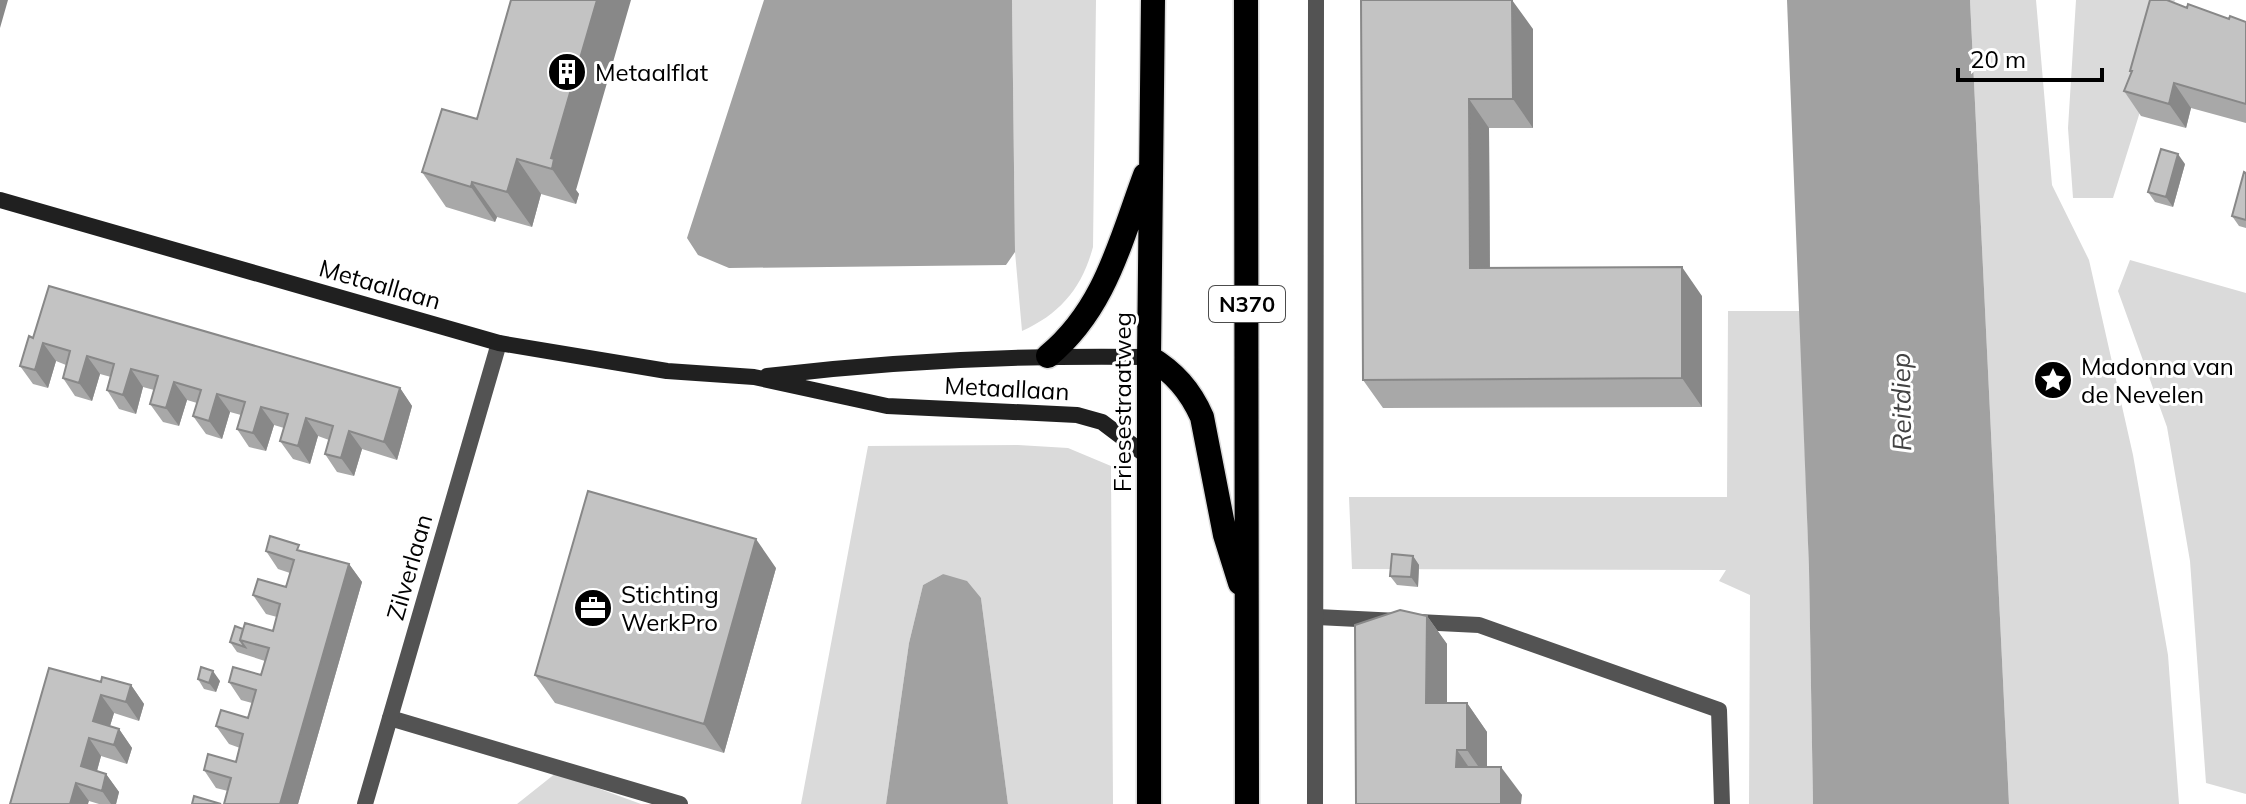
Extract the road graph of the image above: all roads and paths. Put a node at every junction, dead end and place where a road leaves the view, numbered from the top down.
1 (1153, 0) edge
2 (1246, 0) edge
3 (1316, 0) edge
4 (1151, 158) junction
5 (0, 200) edge
6 (499, 343) junction
7 (1048, 356) junction
8 (1149, 357) junction
9 (754, 377) junction
10 (1151, 459) junction
11 (1248, 608) junction
12 (1317, 617) junction
13 (390, 718) junction
14 (365, 804) edge
15 (680, 804) edge
16 (1149, 804) edge
17 (1247, 804) edge
18 (1315, 804) edge
19 (1722, 804) edge

1 - 4 highway, Friesestraatweg
2 - 11 highway, N370
3 - 12 street
4 - 7 highway
4 - 8 highway, Friesestraatweg
5 - 6 street, Metaallaan
6 - 9 street, Metaallaan
6 - 13 street, Zilverlaan
7 - 8 street, Metaallaan
7 - 9 street, Metaallaan
8 - 10 highway, Friesestraatweg
8 - 11 highway
9 - 10 street, Metaallaan
10 - 16 highway, Friesestraatweg
11 - 17 highway, N370
12 - 18 street
12 - 19 street
13 - 14 street, Zilverlaan
13 - 15 street

